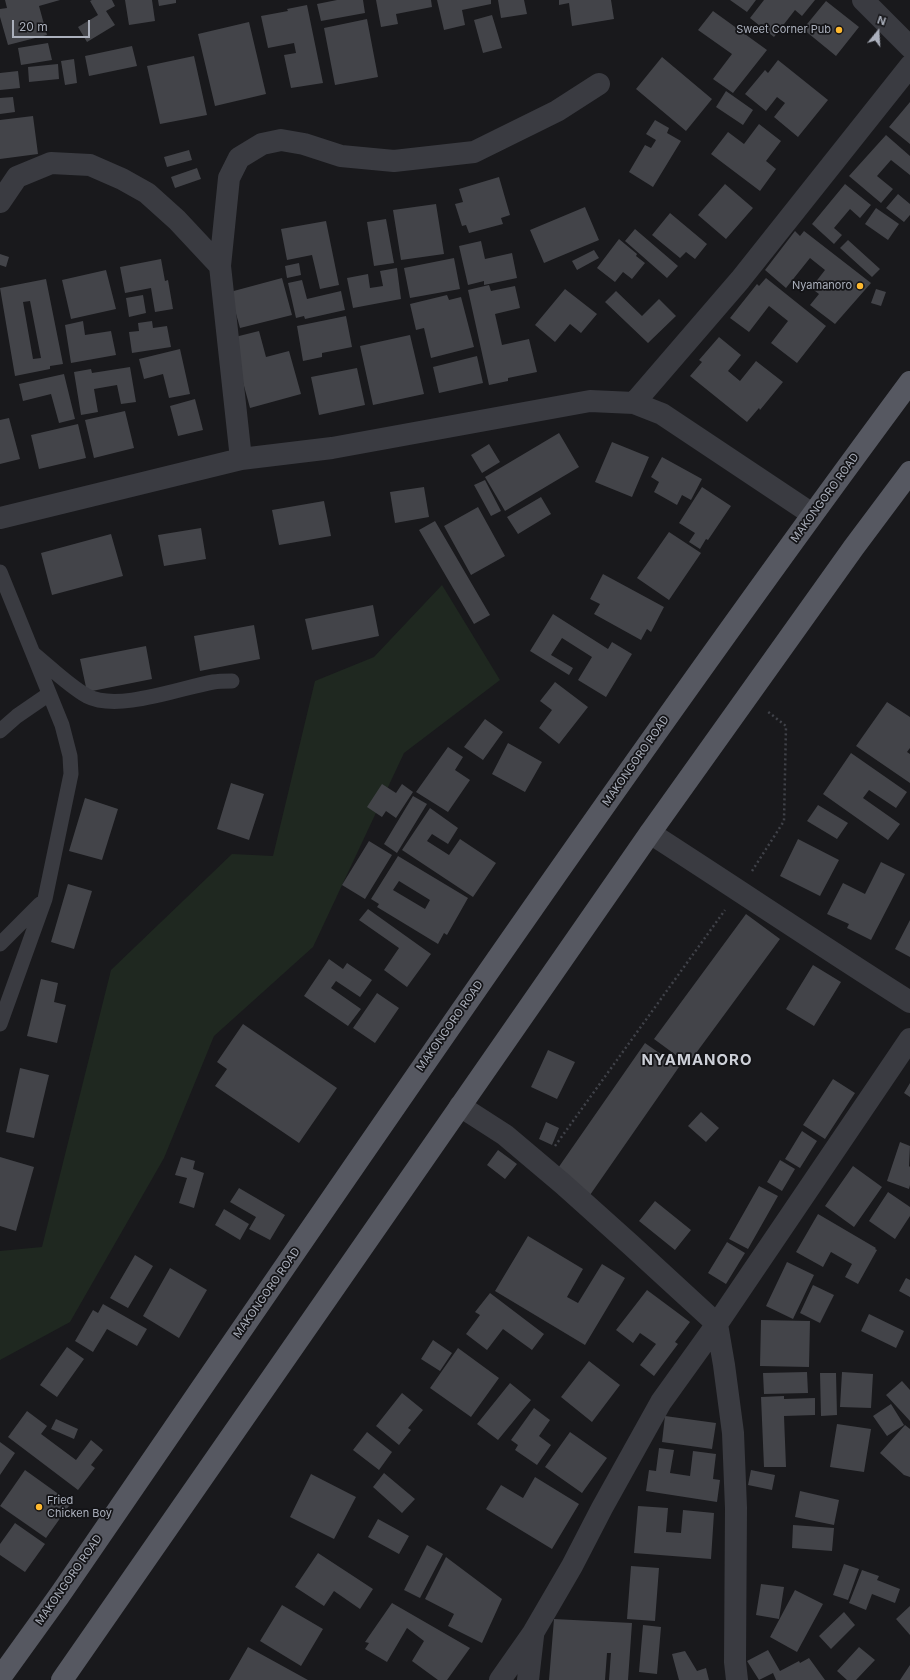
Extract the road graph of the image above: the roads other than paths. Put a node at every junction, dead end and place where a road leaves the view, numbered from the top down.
1 (863, 0) edge
2 (910, 47) edge
3 (910, 66) edge
4 (599, 84) dead end
5 (0, 202) edge
6 (220, 266) junction
7 (910, 382) edge
8 (634, 403) junction
9 (241, 459) junction
10 (910, 472) edge
11 (812, 514) junction
12 (0, 518) edge
13 (0, 572) edge
14 (33, 653) junction
15 (232, 681) dead end
16 (49, 694) junction
17 (0, 731) edge
18 (650, 833) junction
19 (45, 899) junction
20 (0, 944) edge
21 (910, 1002) edge
22 (0, 1024) edge
23 (910, 1040) edge
24 (460, 1106) junction
25 (716, 1324) junction
26 (533, 1633) junction
27 (0, 1678) edge
28 (62, 1680) edge
29 (500, 1680) edge
30 (528, 1680) edge
31 (737, 1680) edge

1 - 2 street
3 - 8 street
4 - 6 street
5 - 6 street
6 - 9 street
7 - 11 main road, MAKONGORO ROAD
8 - 9 street
8 - 11 street
9 - 12 street
10 - 18 main road
11 - 27 main road, MAKONGORO ROAD
13 - 14 lane
14 - 15 lane
14 - 16 lane
16 - 17 lane
16 - 19 lane
18 - 21 street
18 - 24 main road
19 - 20 lane
19 - 22 lane
23 - 25 street
24 - 25 street
24 - 28 main road
25 - 26 street
25 - 31 street
26 - 29 street
26 - 30 street

